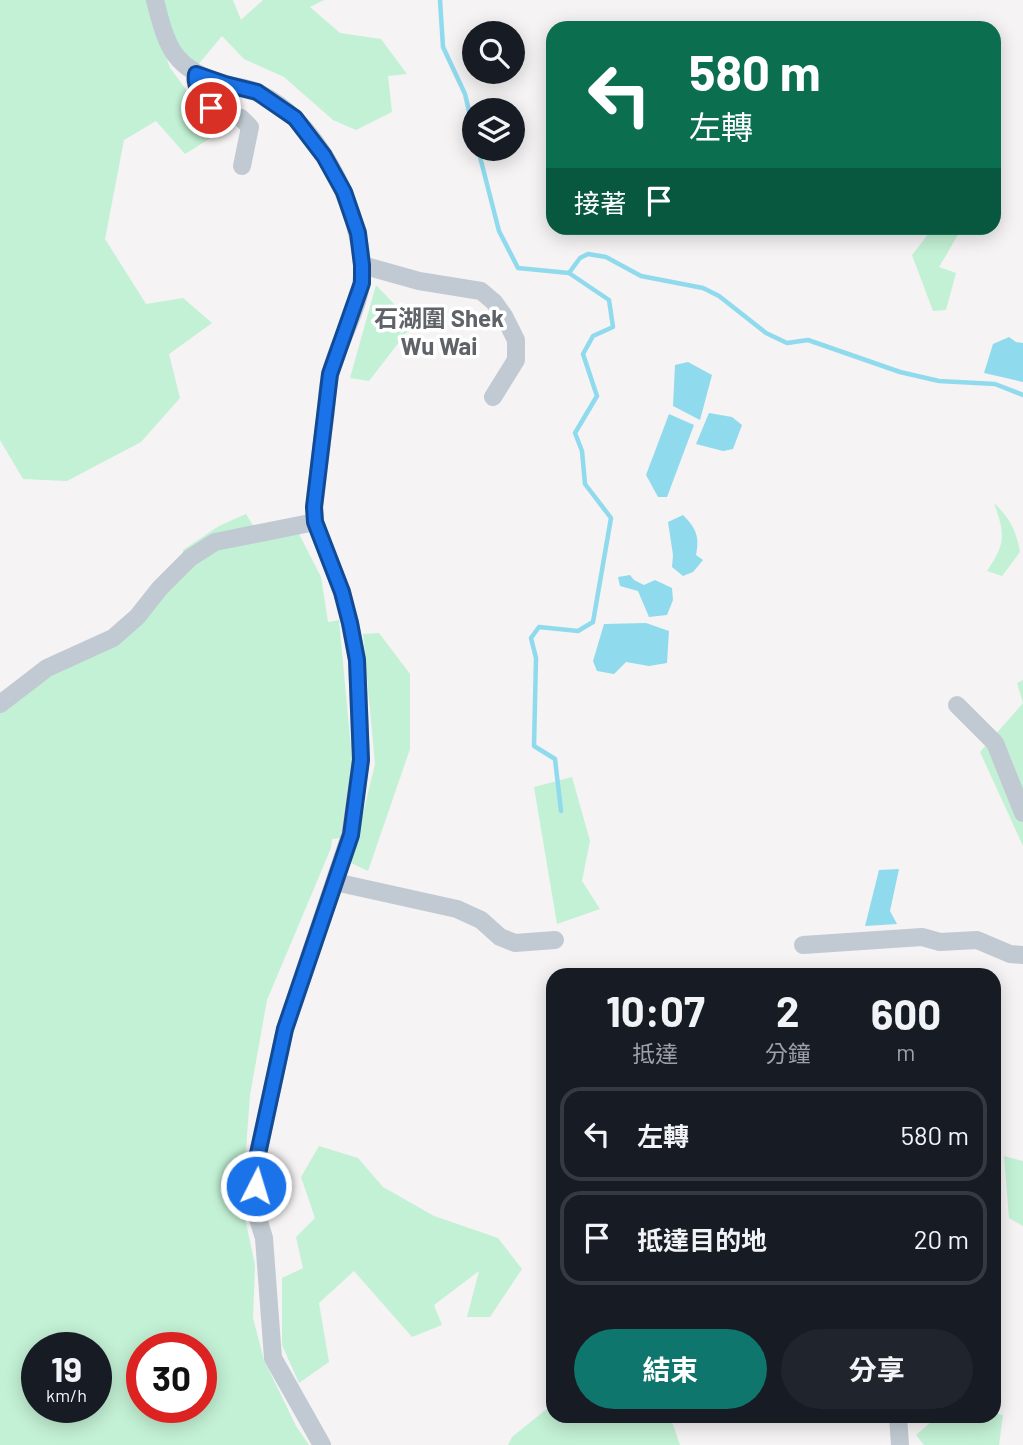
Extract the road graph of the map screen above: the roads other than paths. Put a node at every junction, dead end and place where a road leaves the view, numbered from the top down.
1 (155, 0) edge
2 (196, 74) junction
3 (242, 166) dead end
4 (362, 265) junction
5 (493, 397) dead end
6 (315, 522) junction
7 (0, 704) edge
8 (957, 705) dead end
9 (1023, 813) edge
10 (335, 882) junction
11 (555, 940) dead end
12 (803, 945) dead end
13 (1023, 955) edge
14 (898, 1423) edge
15 (322, 1445) edge
16 (900, 1445) edge

1 - 2 street
2 - 3 street
2 - 4 street
4 - 5 street
4 - 6 street
6 - 7 street
6 - 10 street
8 - 9 street
10 - 11 street
10 - 15 street
12 - 13 street
14 - 16 street

